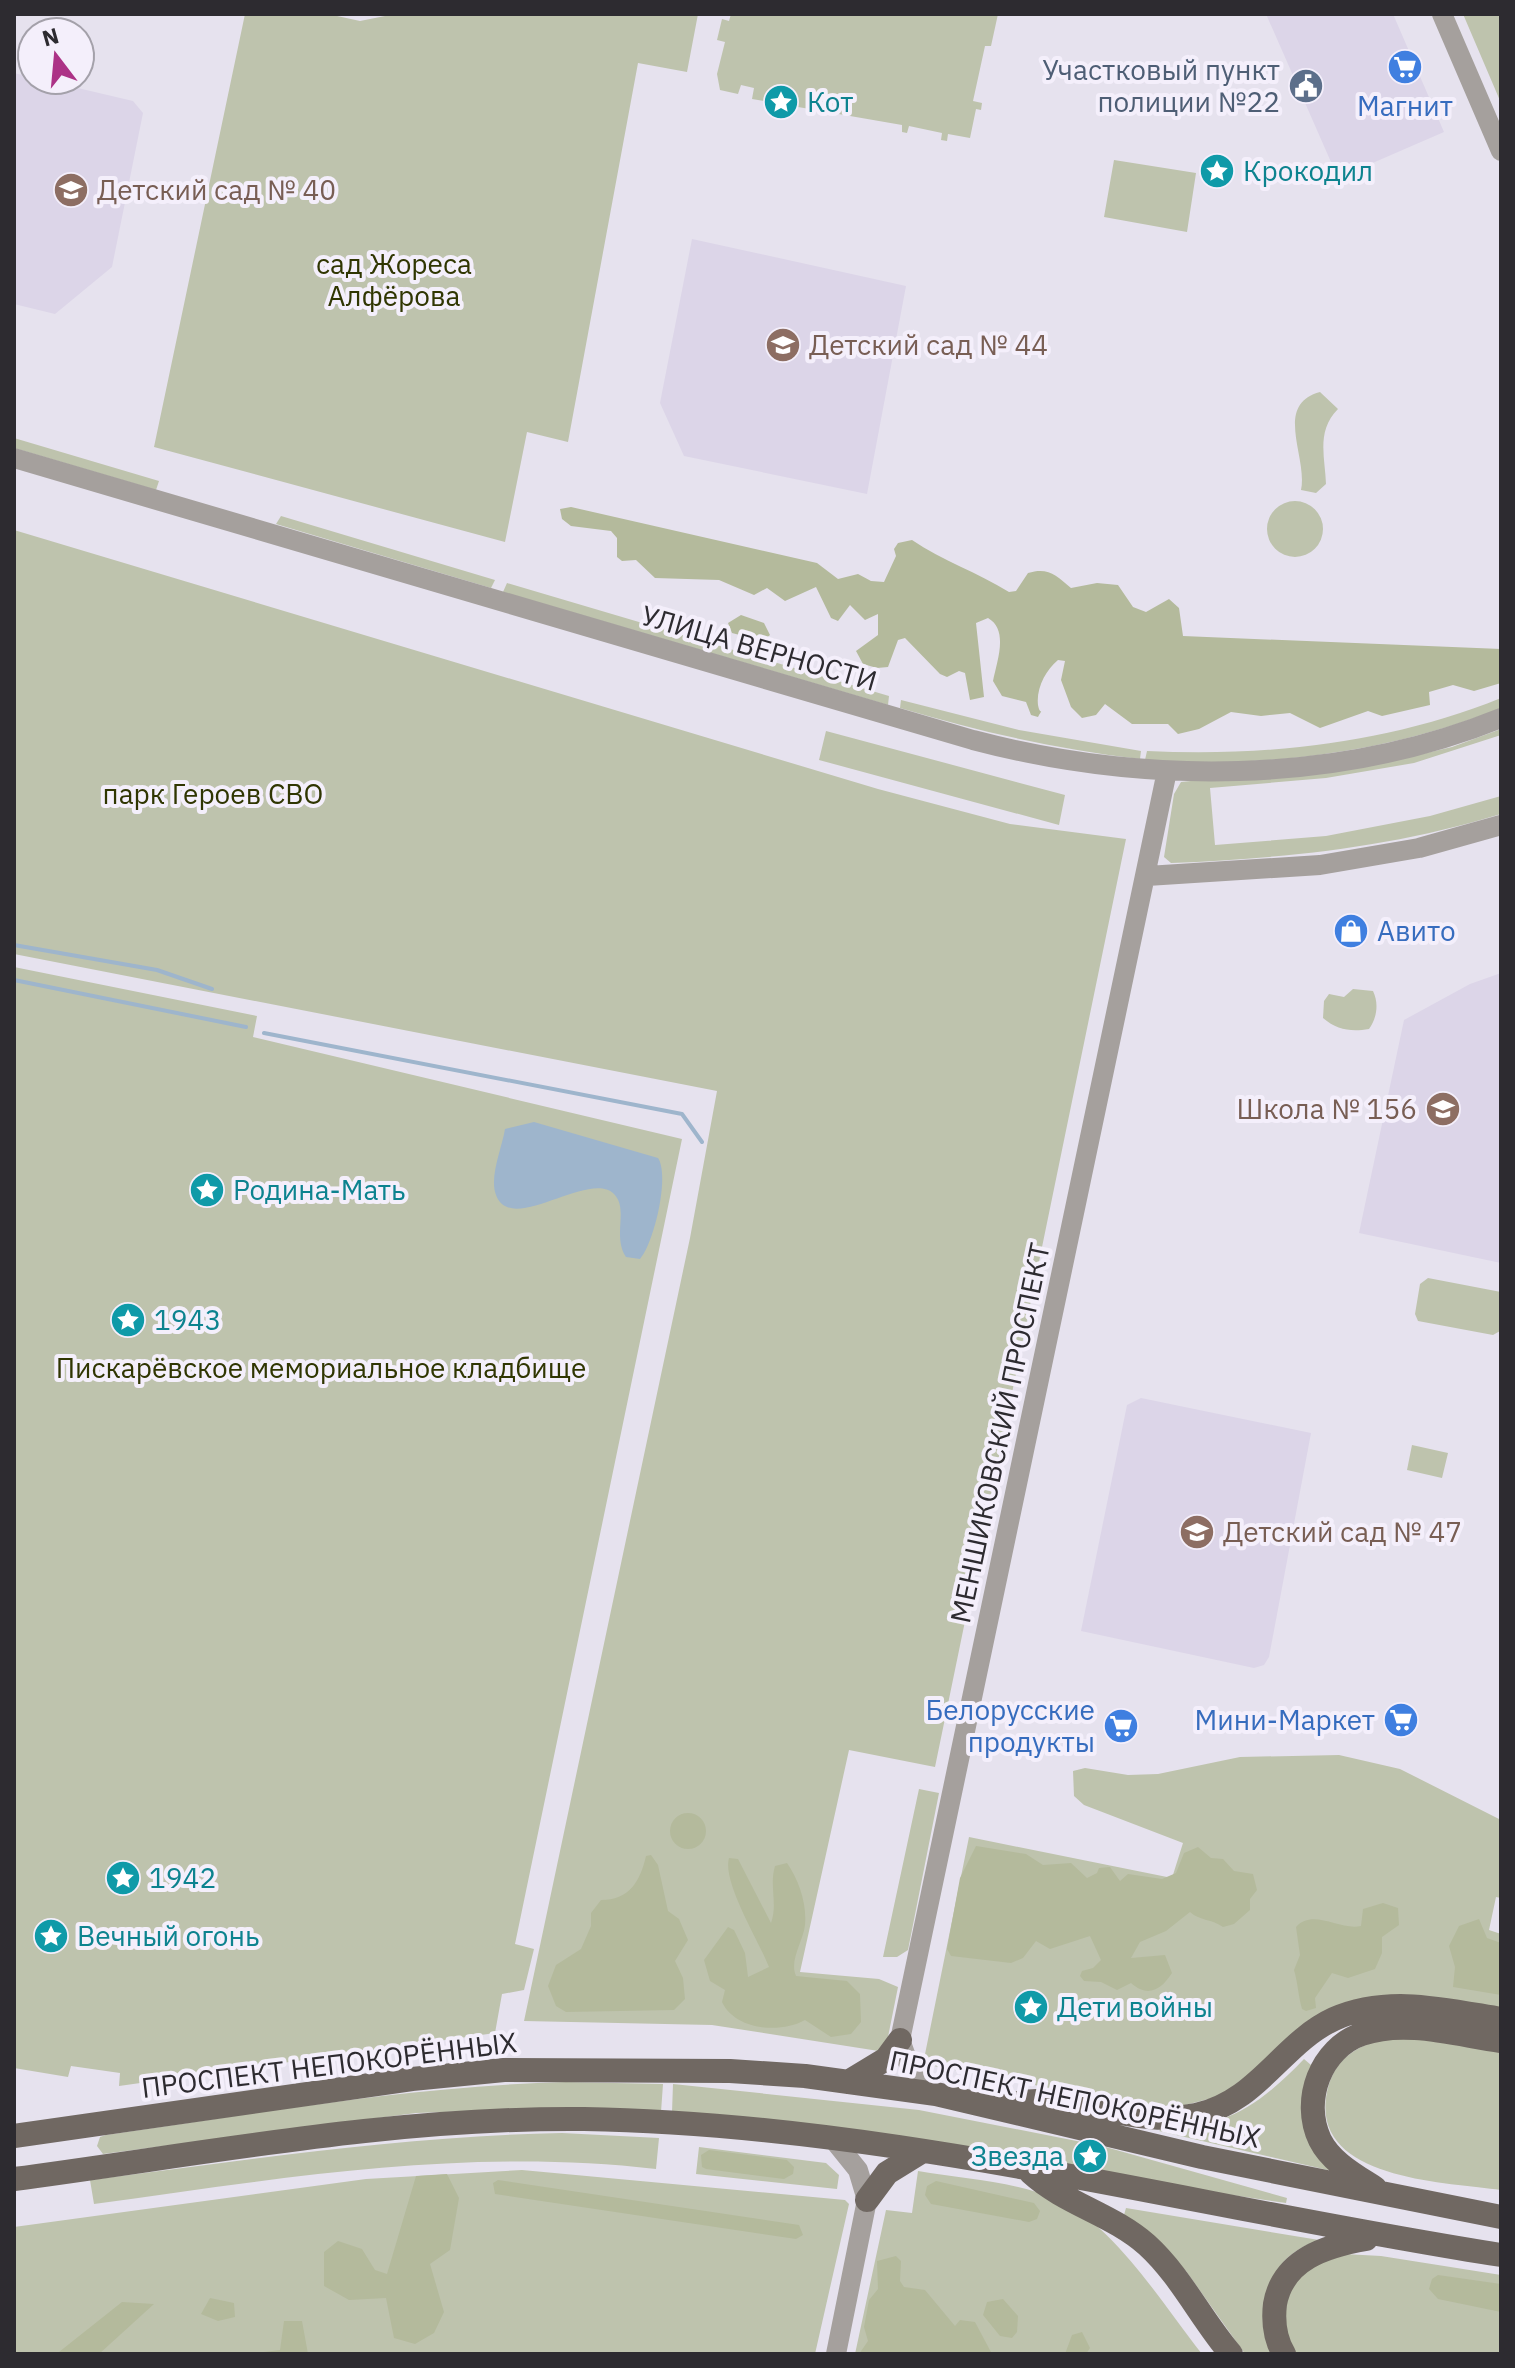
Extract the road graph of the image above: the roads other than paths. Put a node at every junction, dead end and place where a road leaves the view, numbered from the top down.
1 (1442, 14) edge
2 (1501, 151) edge
3 (14, 458) edge
4 (1501, 718) edge
5 (1167, 771) junction
6 (1501, 825) edge
7 (1147, 876) junction
8 (1501, 2019) edge
9 (900, 2040) junction
10 (1501, 2041) edge
11 (848, 2082) junction
12 (936, 2094) junction
13 (989, 2108) junction
14 (14, 2136) edge
15 (833, 2139) junction
16 (921, 2152) junction
17 (1029, 2171) junction
18 (14, 2179) edge
19 (1394, 2198) junction
20 (867, 2200) junction
21 (1501, 2217) edge
22 (1386, 2237) junction
23 (1501, 2255) edge
24 (836, 2354) edge
25 (1231, 2354) edge
26 (1284, 2354) edge

1 - 2 street
3 - 5 street, УЛИЦА ВЕРНОСТИ
4 - 5 street, УЛИЦА ВЕРНОСТИ
5 - 7 street, МЕНШИКОВСКИЙ ПРОСПЕКТ
6 - 7 street
7 - 9 street, МЕНШИКОВСКИЙ ПРОСПЕКТ
8 - 13 main road
9 - 11 main road
9 - 12 street
10 - 19 main road
11 - 12 main road, ПРОСПЕКТ НЕПОКОРЁННЫХ
11 - 14 main road, ПРОСПЕКТ НЕПОКОРЁННЫХ
12 - 13 main road, ПРОСПЕКТ НЕПОКОРЁННЫХ
13 - 19 main road, ПРОСПЕКТ НЕПОКОРЁННЫХ
15 - 16 main road
15 - 18 main road
15 - 20 street
16 - 17 main road
16 - 20 main road
17 - 22 main road
17 - 25 main road
19 - 21 main road, ПРОСПЕКТ НЕПОКОРЁННЫХ
20 - 24 street
22 - 23 main road
22 - 26 main road

